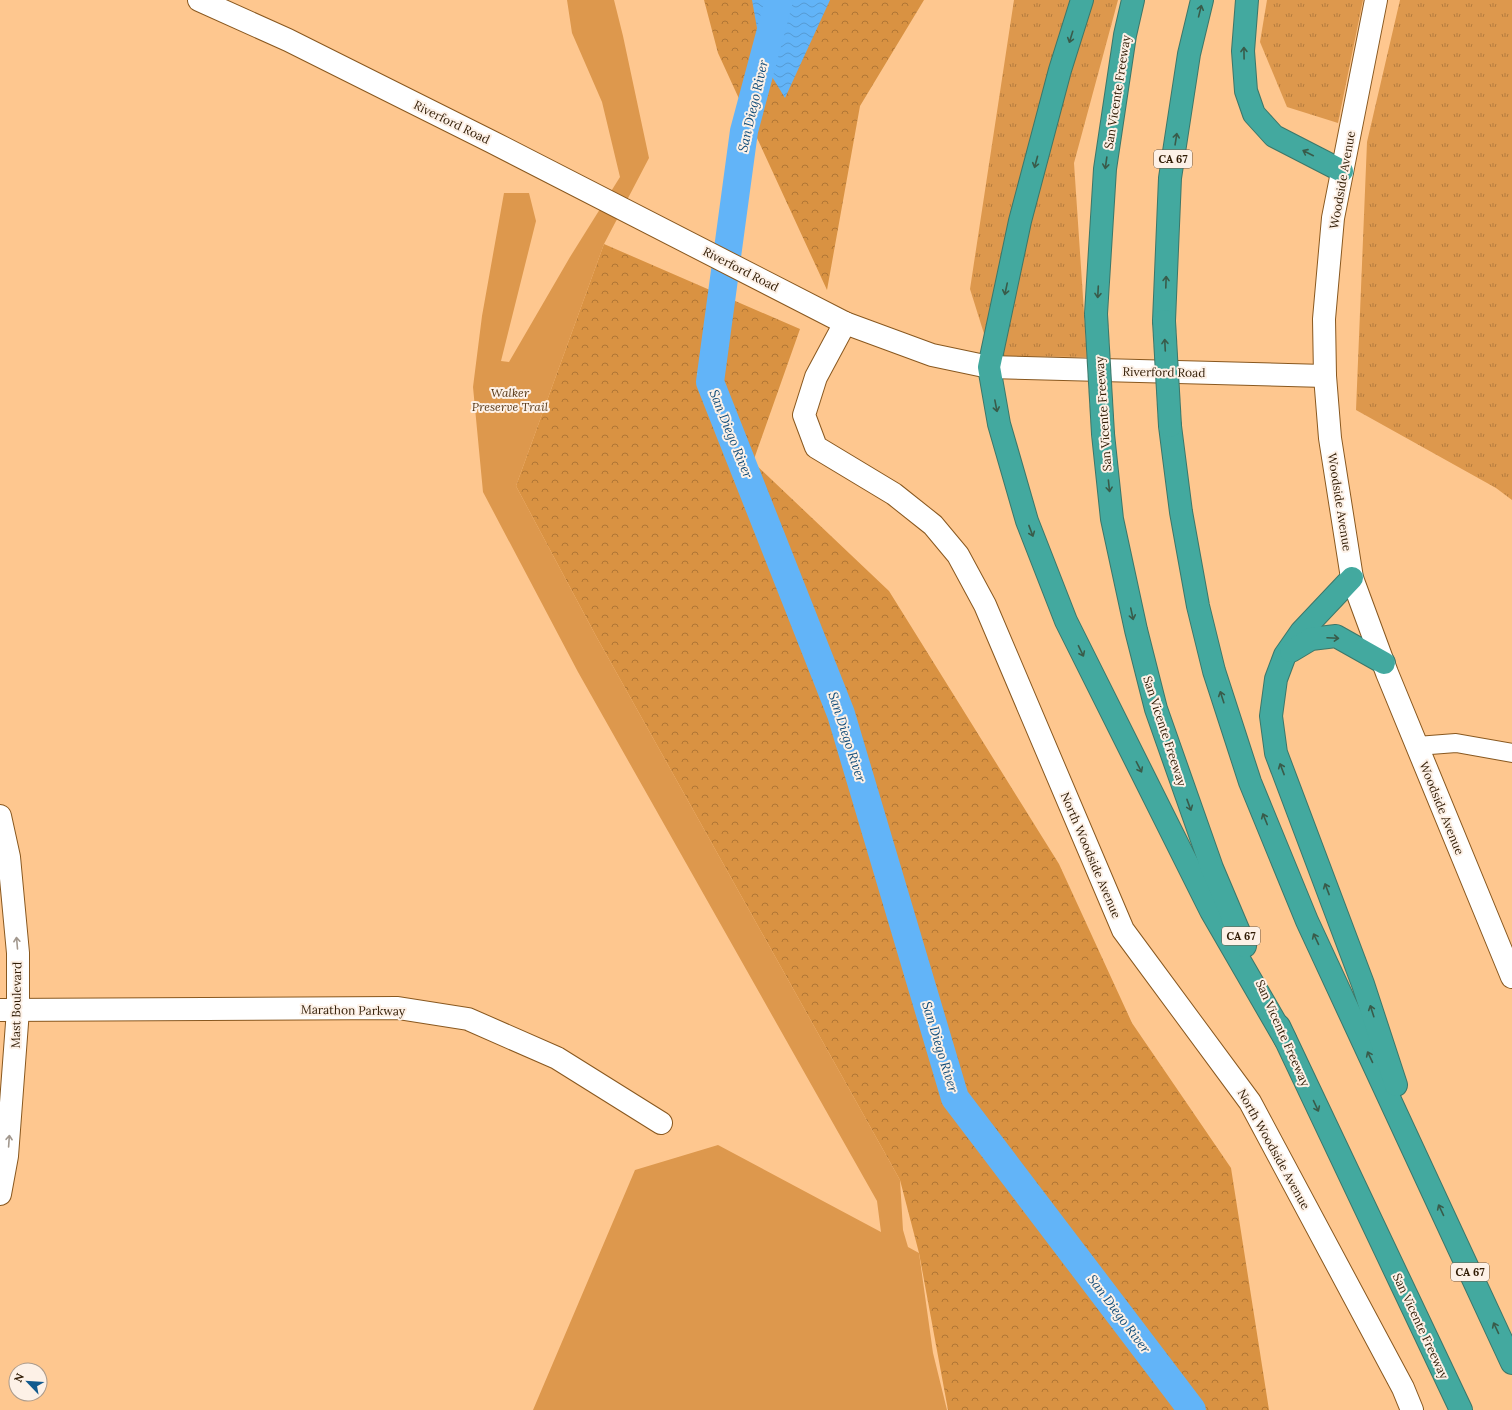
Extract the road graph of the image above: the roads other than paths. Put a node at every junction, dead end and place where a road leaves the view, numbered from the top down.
1 (199, 0) edge
2 (1082, 0) edge
3 (1133, 0) edge
4 (1202, 0) edge
5 (1247, 0) edge
6 (1376, 0) edge
7 (1342, 171) junction
8 (845, 323) junction
9 (989, 367) junction
10 (1325, 376) junction
11 (1352, 578) junction
12 (1285, 655) junction
13 (1384, 663) junction
14 (1417, 746) junction
15 (1512, 752) edge
16 (0, 816) edge
17 (1512, 977) edge
18 (9, 1010) edge
19 (1285, 1039) junction
20 (661, 1123) dead end
21 (1428, 1181) junction
22 (0, 1194) edge
23 (1512, 1363) edge
24 (1412, 1410) edge
25 (1461, 1410) edge

1 - 8 street, Riverford Road
2 -> 9 highway
3 -> 19 highway, San Vicente Freeway / CA 67, bridge
21 -> 4 highway, CA 67, bridge
7 -> 5 highway
6 - 7 street, Woodside Avenue
7 - 10 street, Woodside Avenue
8 - 9 street, Riverford Road
8 - 24 street, North Woodside Avenue
9 - 10 street, Riverford Road
9 -> 19 highway
10 - 11 street, Woodside Avenue
11 - 12 highway
11 - 13 street, Woodside Avenue
12 -> 13 highway
21 -> 12 highway
13 - 14 street, Woodside Avenue
14 - 15 street
14 - 17 street, Woodside Avenue
18 -> 16 street, Mast Boulevard
18 - 20 street, Marathon Parkway
22 -> 18 street, Mast Boulevard
19 -> 25 highway, San Vicente Freeway / CA 67
23 -> 21 highway, CA 67

